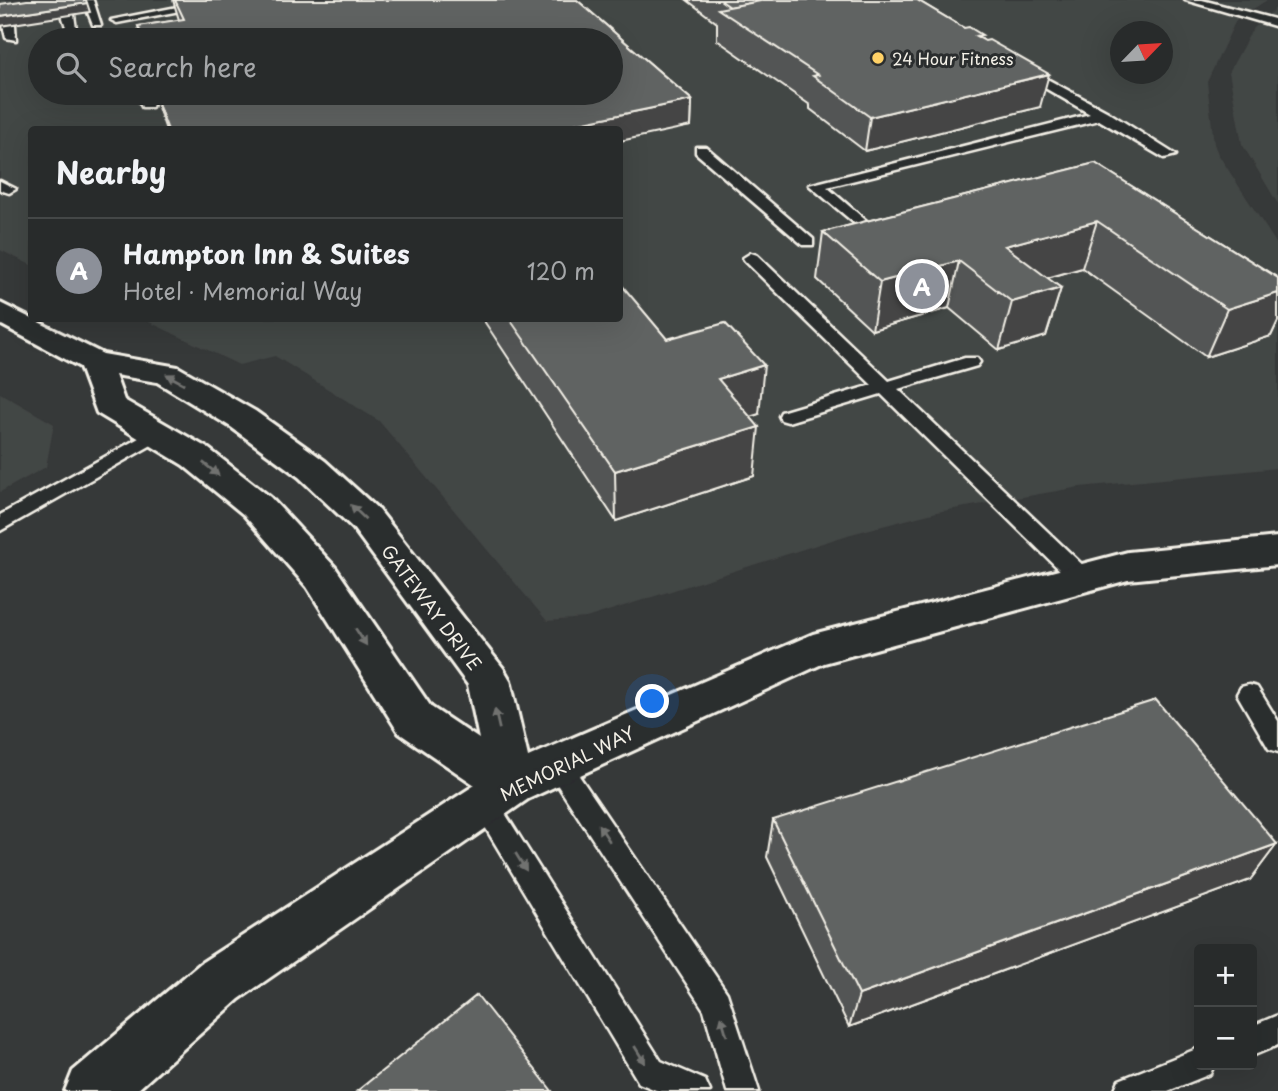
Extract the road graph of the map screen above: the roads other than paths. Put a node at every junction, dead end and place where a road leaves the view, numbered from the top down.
1 (88, 0) edge
2 (232, 0) edge
3 (1190, 0) edge
4 (147, 15) junction
5 (117, 20) dead end
6 (67, 21) dead end
7 (97, 23) dead end
8 (14, 24) edge
9 (1278, 24) edge
10 (152, 27) edge
11 (55, 28) edge
12 (17, 37) dead end
13 (1008, 61) edge
14 (1103, 115) junction
15 (701, 150) dead end
16 (1168, 155) dead end
17 (0, 184) edge
18 (0, 193) edge
19 (865, 227) edge
20 (808, 242) dead end
21 (751, 258) dead end
22 (0, 312) edge
23 (93, 362) junction
24 (971, 362) dead end
25 (883, 386) junction
26 (788, 416) dead end
27 (157, 434) junction
28 (0, 524) edge
29 (1278, 551) edge
30 (1082, 578) junction
31 (1249, 694) dead end
32 (1278, 742) edge
33 (558, 765) junction
34 (499, 794) junction
35 (1278, 1030) edge
36 (1257, 1039) edge
37 (1194, 1064) edge
38 (93, 1091) edge
39 (694, 1091) edge
40 (743, 1091) edge
41 (1130, 1091) edge

1 - 7 lane
2 - 4 lane
3 - 9 lane
4 - 5 lane
4 - 10 lane
6 - 11 lane
8 - 12 lane
13 - 14 lane
14 - 16 lane
14 - 19 lane
15 - 20 lane
17 - 18 lane
21 - 25 lane
22 - 23 street, GATEWAY DRIVE
23 - 27 street
34 -> 23 street, GATEWAY DRIVE
24 - 25 lane
25 - 26 lane
25 - 30 lane
27 - 28 lane
27 -> 34 street
29 - 30 street, MEMORIAL WAY
30 - 33 street, MEMORIAL WAY
31 - 32 lane
33 - 34 street, MEMORIAL WAY
40 -> 33 lane
34 - 38 street, MEMORIAL WAY
34 -> 39 lane
35 - 36 lane
37 - 41 lane

